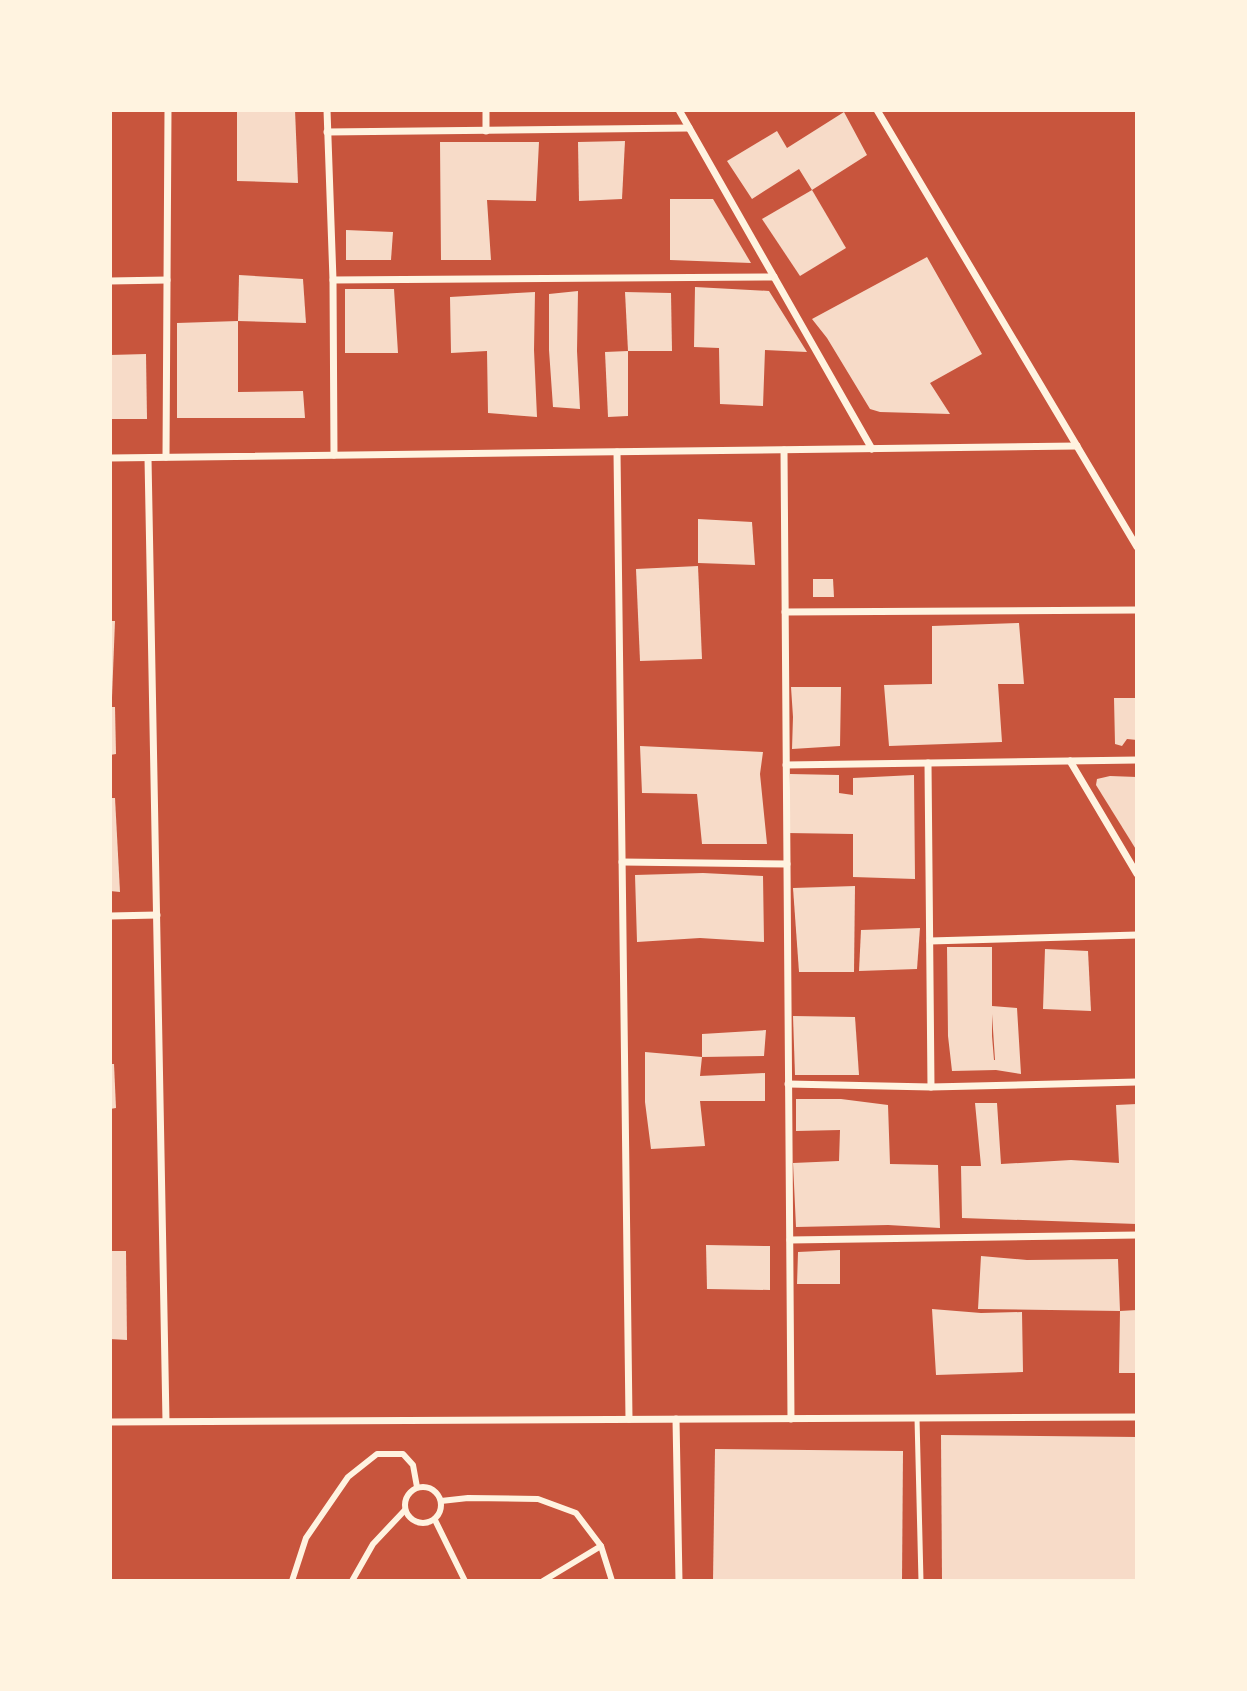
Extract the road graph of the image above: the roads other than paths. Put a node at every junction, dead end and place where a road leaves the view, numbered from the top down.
1 (168, 110) edge
2 (327, 110) edge
3 (486, 110) edge
4 (679, 110) edge
5 (877, 110) edge
6 (690, 128) junction
7 (486, 131) junction
8 (327, 132) junction
9 (774, 277) junction
10 (167, 280) junction
11 (110, 281) edge
12 (333, 281) junction
13 (1077, 446) junction
14 (872, 449) junction
15 (784, 450) junction
16 (617, 452) junction
17 (334, 455) junction
18 (166, 457) junction
19 (110, 458) edge
20 (148, 458) junction
21 (1137, 547) edge
22 (1137, 610) edge
23 (785, 612) junction
24 (1137, 760) edge
25 (1070, 761) junction
26 (928, 763) junction
27 (786, 765) junction
28 (622, 862) junction
29 (787, 864) junction
30 (1137, 874) edge
31 (157, 915) junction
32 (110, 916) edge
33 (1137, 935) edge
34 (930, 941) junction
35 (1137, 1082) edge
36 (788, 1084) junction
37 (931, 1087) junction
38 (1137, 1235) edge
39 (790, 1240) junction
40 (1137, 1417) edge
41 (917, 1418) junction
42 (629, 1419) junction
43 (676, 1419) junction
44 (791, 1419) junction
45 (166, 1421) junction
46 (110, 1422) edge
47 (417, 1487) junction
48 (442, 1501) junction
49 (405, 1510) junction
50 (435, 1520) junction
51 (601, 1546) junction
52 (292, 1581) edge
53 (352, 1581) edge
54 (465, 1581) edge
55 (543, 1581) edge
56 (612, 1581) edge
57 (680, 1581) edge
58 (921, 1581) edge

1 - 10 street
2 - 8 street
3 - 7 street
4 - 6 street
5 - 13 street
6 - 7 street
6 - 9 street
7 - 8 street
8 - 12 street
9 - 12 street
9 - 14 street
10 - 11 street
10 - 18 street
12 - 17 street
13 - 14 street
13 - 21 street
14 - 15 street
15 - 16 street
15 - 23 street
16 - 17 street
16 - 28 street
17 - 18 street
18 - 20 street
19 - 20 street
20 - 31 street
22 - 23 street
23 - 27 street
24 - 25 street
25 - 26 street
25 - 30 street
26 - 27 street
26 - 34 street
27 - 29 street
28 - 29 street
28 - 42 street
29 - 36 street
31 - 32 street
31 - 45 street
33 - 34 street
34 - 37 street
35 - 37 street
36 - 37 street
36 - 39 street
38 - 39 street
39 - 44 street
40 - 41 street
41 - 44 street
41 - 58 lane
42 - 43 street
42 - 45 street
43 - 44 street
43 - 57 street
45 - 46 street
47 - 48 street
47 - 49 street
47 - 52 street
48 - 50 street
48 - 51 street
49 - 50 street
49 - 53 street
50 - 54 street
51 - 55 street
51 - 56 street

